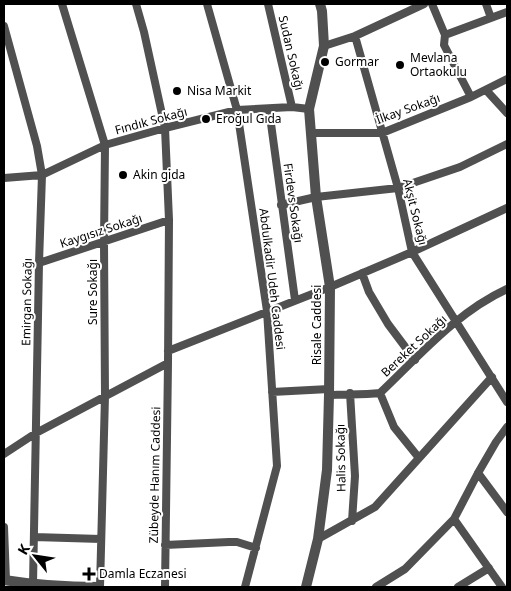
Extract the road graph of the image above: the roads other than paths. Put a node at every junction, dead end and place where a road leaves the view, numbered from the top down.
1 (62, 4) edge
2 (136, 4) edge
3 (206, 4) edge
4 (268, 4) edge
5 (424, 4) edge
6 (432, 4) edge
7 (486, 4) edge
8 (322, 6) edge
9 (507, 13) edge
10 (491, 18) junction
11 (4, 26) edge
12 (445, 35) junction
13 (356, 36) junction
14 (324, 46) junction
15 (507, 79) edge
16 (486, 90) junction
17 (471, 97) junction
18 (292, 107) junction
19 (269, 109) junction
20 (309, 109) junction
21 (237, 110) junction
22 (507, 113) edge
23 (165, 128) junction
24 (311, 132) junction
25 (382, 133) junction
26 (507, 144) edge
27 (105, 145) junction
28 (42, 175) junction
29 (4, 178) edge
30 (398, 188) junction
31 (316, 197) junction
32 (281, 205) junction
33 (507, 208) edge
34 (170, 220) junction
35 (104, 242) junction
36 (412, 252) junction
37 (39, 263) junction
38 (362, 273) junction
39 (330, 287) junction
40 (507, 289) edge
41 (295, 300) junction
42 (267, 312) junction
43 (456, 321) junction
44 (168, 350) junction
45 (415, 360) junction
46 (168, 363) junction
47 (492, 377) junction
48 (272, 392) junction
49 (329, 392) junction
50 (380, 393) junction
51 (350, 394) junction
52 (105, 396) junction
53 (507, 402) edge
54 (507, 427) edge
55 (36, 433) junction
56 (4, 454) edge
57 (419, 458) junction
58 (478, 473) junction
59 (507, 512) edge
60 (454, 519) junction
61 (352, 521) junction
62 (4, 527) edge
63 (34, 537) junction
64 (101, 539) junction
65 (318, 540) junction
66 (166, 545) junction
67 (256, 548) junction
68 (488, 568) junction
69 (5, 580) edge
70 (37, 585) edge
71 (72, 587) edge
72 (100, 587) edge
73 (165, 587) edge
74 (245, 587) edge
75 (306, 587) edge
76 (376, 587) edge
77 (458, 587) edge
78 (502, 587) edge

1 - 27 street, Sure Sokağı
2 - 23 street, Zübeyde Hanım Caddesi
3 - 21 street, Abdulkadir Udeh Caddesi
4 - 18 street, Sudan Sokağı
5 - 13 street
6 - 12 street
7 - 10 street
8 - 14 street, Risale Caddesi
9 - 10 street
10 - 12 street
11 - 28 street, Emirgan Sokağı
12 - 17 street
13 - 14 street
13 - 25 street, Akşit Sokağı
14 - 20 street, Risale Caddesi
15 - 16 street, İlkay Sokağı
16 - 17 street, İlkay Sokağı
16 - 22 street
17 - 25 street, İlkay Sokağı
18 - 19 street, Fındık Sokağı
18 - 20 street, Fındık Sokağı
19 - 21 street, Fındık Sokağı
19 - 32 street, Firdevs Sokağı
20 - 24 street, Risale Caddesi
21 - 23 street, Fındık Sokağı
21 - 42 street, Abdulkadir Udeh Caddesi
23 - 27 street, Fındık Sokağı
23 - 34 street, Zübeyde Hanım Caddesi
24 - 25 street, İlkay Sokağı
24 - 31 street, Risale Caddesi
25 - 30 street, Akşit Sokağı
26 - 30 street
27 - 28 street, Fındık Sokağı
27 - 35 street, Sure Sokağı
28 - 29 street, Fındık Sokağı
28 - 37 street, Emirgan Sokağı
30 - 31 street
30 - 36 street, Akşit Sokağı
31 - 32 street
31 - 39 street, Risale Caddesi
32 - 41 street, Firdevs Sokağı
33 - 36 street
34 - 35 street, Kaygısız Sokağı
34 - 44 street, Zübeyde Hanım Caddesi
35 - 37 street, Kaygısız Sokağı
35 - 52 street, Sure Sokağı
36 - 38 street
36 - 43 street, Akşit Sokağı
37 - 55 street, Emirgan Sokağı
38 - 39 street
38 - 45 street
39 - 41 street
39 - 49 street, Risale Caddesi
40 - 43 street, Bereket Sokağı
41 - 42 street
42 - 44 street
42 - 48 street, Abdulkadir Udeh Caddesi
43 - 45 street, Bereket Sokağı
43 - 47 street, Akşit Sokağı
44 - 46 street, Zübeyde Hanım Caddesi
45 - 50 street, Bereket Sokağı
46 - 52 street
46 - 66 street, Zübeyde Hanım Caddesi
47 - 53 street, Akşit Sokağı
47 - 57 street
48 - 49 street, Bereket Sokağı
48 - 67 street, Abdulkadir Udeh Caddesi
49 - 51 street, Bereket Sokağı
49 - 65 street, Risale Caddesi
50 - 51 street, Bereket Sokağı
50 - 57 street
51 - 61 street, Halis Sokağı
52 - 55 street
52 - 64 street, Sure Sokağı
54 - 58 street
55 - 56 street
55 - 63 street, Emirgan Sokağı
57 - 61 street
58 - 59 street
58 - 60 street
60 - 68 street
60 - 76 street
61 - 65 street
62 - 69 street
63 - 64 street
63 - 70 street, Emirgan Sokağı
64 - 72 street, Sure Sokağı
65 - 75 street, Risale Caddesi
66 - 67 street
66 - 73 street, Zübeyde Hanım Caddesi
67 - 74 street, Abdulkadir Udeh Caddesi
68 - 77 street
68 - 78 street
69 - 70 street
70 - 71 street
71 - 72 street

